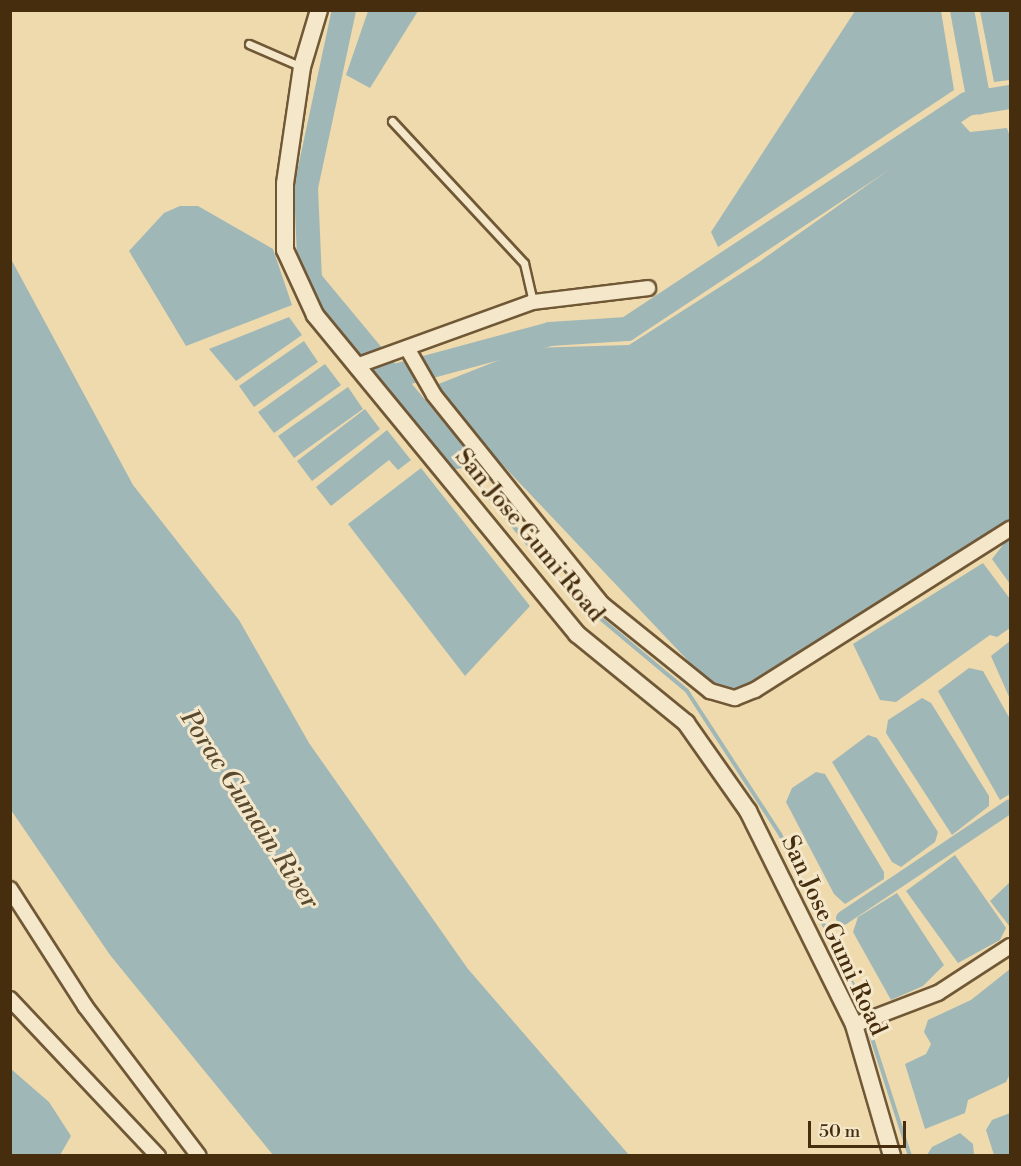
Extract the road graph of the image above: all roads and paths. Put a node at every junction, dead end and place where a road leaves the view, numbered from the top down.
1 (319, 10) edge
2 (249, 44) dead end
3 (302, 67) junction
4 (392, 121) dead end
5 (648, 288) dead end
6 (533, 302) junction
7 (407, 348) junction
8 (356, 366) junction
9 (1011, 529) edge
10 (10, 889) edge
11 (1011, 946) edge
12 (10, 999) edge
13 (862, 1023) junction
14 (158, 1155) edge
15 (200, 1155) edge
16 (892, 1155) edge

1 - 3 street, San Jose Gumi Road
2 - 3 lane
3 - 8 street, San Jose Gumi Road
4 - 6 lane
5 - 6 street
6 - 7 street
7 - 8 street
7 - 9 street
8 - 13 street, San Jose Gumi Road
10 - 15 street
11 - 13 street
12 - 14 street
13 - 16 street, San Jose Gumi Road

